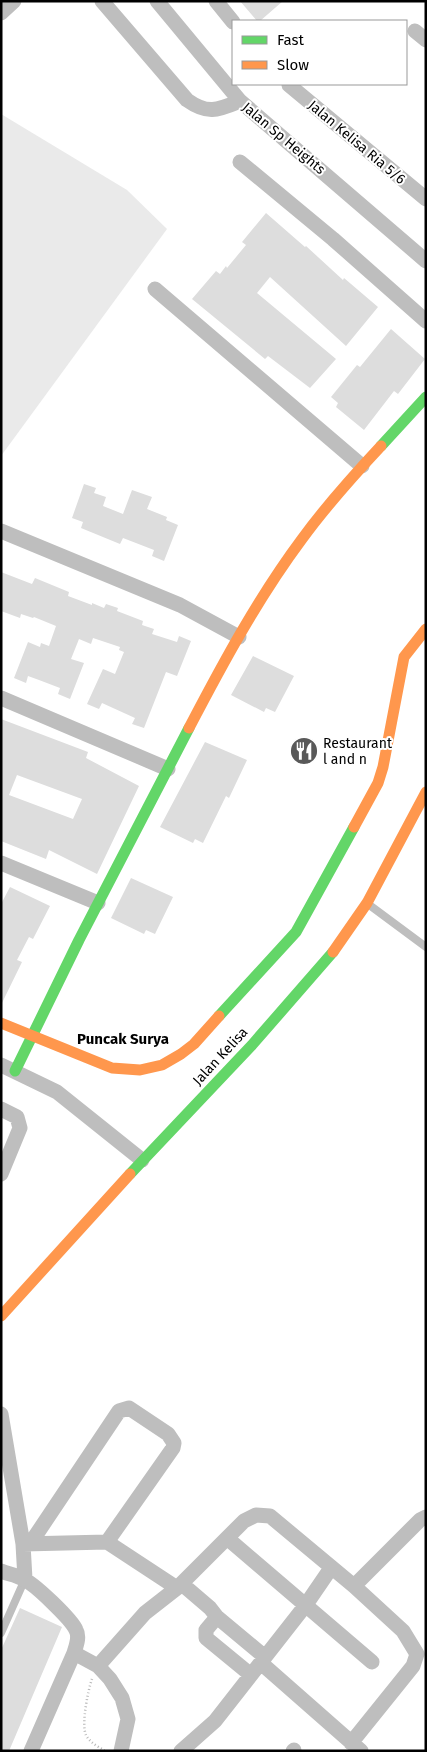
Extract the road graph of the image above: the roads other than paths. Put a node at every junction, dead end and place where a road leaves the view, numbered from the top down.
1 (14, 1) edge
2 (102, 1) edge
3 (157, 1) edge
4 (216, 1) edge
5 (1, 13) edge
6 (232, 21) edge
7 (289, 85) dead end
8 (240, 101) junction
9 (240, 162) dead end
10 (426, 199) edge
11 (426, 261) edge
12 (155, 289) dead end
13 (426, 321) edge
14 (426, 397) edge
15 (362, 466) junction
16 (1, 531) edge
17 (426, 629) edge
18 (239, 637) junction
19 (1, 698) edge
20 (168, 769) junction
21 (426, 792) edge
22 (422, 808) edge
23 (1, 863) edge
24 (98, 903) junction
25 (367, 903) junction
26 (426, 948) edge
27 (1, 1023) edge
28 (32, 1035) junction
29 (8, 1068) edge
30 (1, 1109) edge
31 (142, 1160) junction
32 (1, 1174) edge
33 (1, 1316) edge
34 (1, 1414) edge
35 (426, 1517) edge
36 (227, 1538) junction
37 (107, 1542) junction
38 (26, 1544) junction
39 (332, 1568) junction
40 (1, 1571) edge
41 (25, 1579) junction
42 (179, 1586) junction
43 (354, 1586) junction
44 (305, 1606) junction
45 (217, 1617) junction
46 (1, 1633) edge
47 (74, 1653) junction
48 (263, 1660) junction
49 (372, 1662) dead end
50 (98, 1666) junction
51 (251, 1676) junction
52 (356, 1747) edge
53 (31, 1751) edge
54 (121, 1751) edge
55 (180, 1751) edge

1 - 5 street
2 - 8 street
3 - 8 street, Jalan Sp Heights
4 - 6 street
7 - 10 street, Jalan Kelisa Ria 5/6
8 - 11 street, Jalan Sp Heights
9 - 13 street
12 - 15 street
14 - 15 street
15 - 18 street
16 - 18 street
17 - 28 street
18 - 20 street
19 - 20 street
20 - 24 street
21 - 22 street, Jalan Kelisa
22 - 25 street, Jalan Kelisa
23 - 24 street
24 - 28 street
25 - 26 lane
25 - 31 street, Jalan Kelisa
27 - 28 street
28 - 29 street
29 - 31 street
30 - 32 street
31 - 33 street, Jalan Kelisa
34 - 38 street
35 - 43 street
36 - 39 street
36 - 42 street
36 - 44 street
37 - 38 street
37 - 38 street
37 - 42 street
38 - 41 street
39 - 43 street
39 - 44 street
40 - 41 street
41 - 46 lane
41 - 47 street
42 - 45 street
42 - 50 street
43 - 52 street
44 - 48 street
44 - 49 street
45 - 48 street
45 - 51 street
47 - 50 street
47 - 53 street
48 - 51 street
48 - 52 street
50 - 54 street
51 - 55 street

